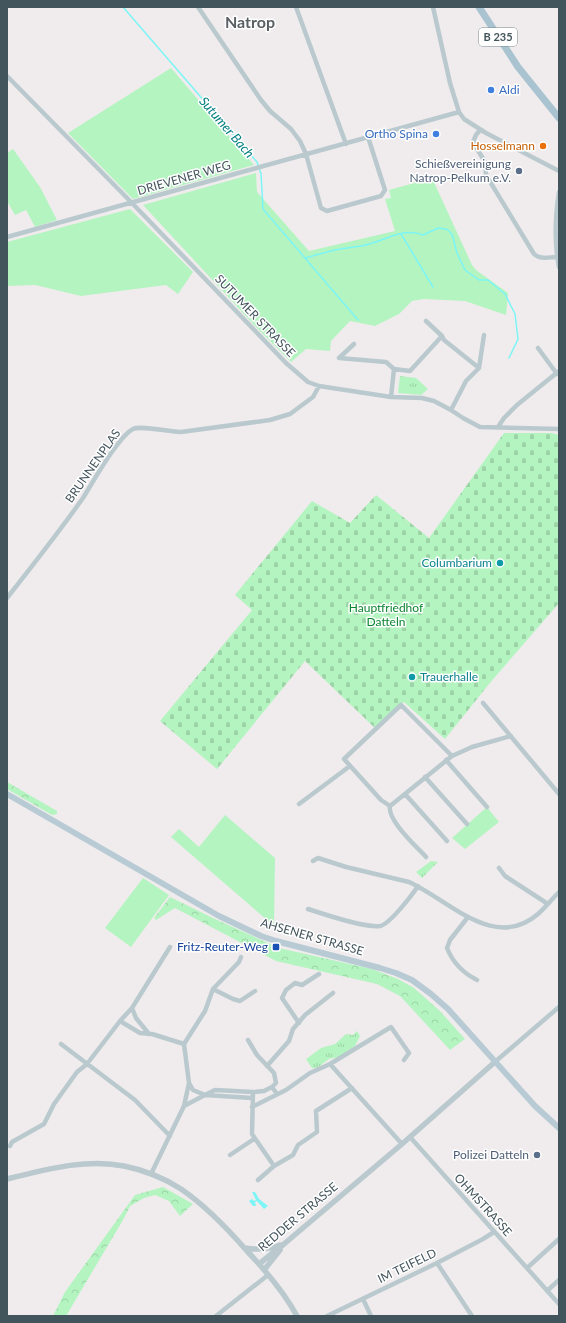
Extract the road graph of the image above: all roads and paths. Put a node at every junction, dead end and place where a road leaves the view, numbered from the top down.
1 (198, 7) edge
2 (296, 7) edge
3 (433, 7) edge
4 (479, 7) edge
5 (7, 76) edge
6 (459, 112) junction
7 (559, 118) edge
8 (480, 130) junction
9 (368, 137) junction
10 (346, 144) junction
11 (306, 154) junction
12 (559, 171) edge
13 (559, 192) edge
14 (132, 203) junction
15 (7, 237) edge
16 (557, 257) junction
17 (559, 267) edge
18 (426, 321) dead end
19 (484, 335) dead end
20 (442, 336) junction
21 (354, 344) dead end
22 (538, 348) dead end
23 (478, 368) junction
24 (394, 369) junction
25 (558, 373) edge
26 (319, 386) junction
27 (391, 397) junction
28 (451, 410) junction
29 (498, 427) junction
30 (559, 429) edge
31 (7, 598) edge
32 (482, 703) dead end
33 (511, 736) junction
34 (452, 756) junction
35 (446, 760) junction
36 (350, 766) junction
37 (425, 777) junction
38 (7, 794) edge
39 (405, 794) junction
40 (559, 794) edge
41 (299, 804) dead end
42 (390, 806) junction
43 (487, 807) dead end
44 (467, 824) dead end
45 (447, 841) dead end
46 (426, 857) dead end
47 (313, 861) dead end
48 (499, 868) dead end
49 (418, 886) junction
50 (559, 892) edge
51 (548, 904) junction
52 (308, 909) dead end
53 (468, 917) junction
54 (170, 947) dead end
55 (241, 956) dead end
56 (319, 974) dead end
57 (477, 980) dead end
58 (213, 989) junction
59 (255, 991) dead end
60 (333, 993) dead end
61 (559, 1007) edge
62 (132, 1008) junction
63 (120, 1021) junction
64 (299, 1023) junction
65 (149, 1034) junction
66 (248, 1040) dead end
67 (61, 1044) dead end
68 (184, 1044) junction
69 (404, 1060) dead end
70 (496, 1061) junction
71 (87, 1064) junction
72 (330, 1064) junction
73 (267, 1066) junction
74 (189, 1083) junction
75 (272, 1088) junction
76 (352, 1088) junction
77 (253, 1092) junction
78 (276, 1094) junction
79 (205, 1095) junction
80 (252, 1098) junction
81 (184, 1106) junction
82 (252, 1107) junction
83 (559, 1128) edge
84 (170, 1136) junction
85 (410, 1137) junction
86 (254, 1139) junction
87 (402, 1144) junction
88 (10, 1146) dead end
89 (230, 1155) dead end
90 (274, 1166) junction
91 (151, 1174) junction
92 (7, 1179) edge
93 (258, 1180) dead end
94 (494, 1232) junction
95 (559, 1239) edge
96 (284, 1244) junction
97 (245, 1248) junction
98 (437, 1263) junction
99 (259, 1264) junction
100 (527, 1268) junction
101 (264, 1270) junction
102 (268, 1275) junction
103 (559, 1280) edge
104 (547, 1291) junction
105 (363, 1299) junction
106 (559, 1304) edge
107 (216, 1316) edge
108 (297, 1316) edge
109 (327, 1316) edge
110 (371, 1316) edge
111 (472, 1316) edge

1 - 11 street
2 - 10 street
3 - 6 street
4 - 7 main road, B 235
5 - 14 street, SUTUMER STRASSE
6 - 8 street
6 - 9 street, DRIEVENER WEG
8 - 12 street
8 - 16 street
9 - 10 street, DRIEVENER WEG
9 - 11 street
10 - 11 street, DRIEVENER WEG
11 - 14 street, DRIEVENER WEG
13 - 16 street
14 - 15 street, DRIEVENER WEG
14 - 26 street, SUTUMER STRASSE
16 - 17 street
18 - 20 street
19 - 23 street
20 - 23 street
20 - 24 street
21 - 24 street
22 - 25 street
23 - 28 street
24 - 27 street
25 - 29 street
26 - 27 street, SUTUMER STRASSE
26 - 31 street, BRUNNENPLAS
27 - 28 street, SUTUMER STRASSE
28 - 29 street, SUTUMER STRASSE
29 - 30 street, SUTUMER STRASSE
32 - 33 street
33 - 34 street
33 - 40 street
34 - 35 street
34 - 36 street
35 - 37 street
35 - 43 street
36 - 41 street
36 - 42 street
37 - 39 street
37 - 44 street
38 - 70 main road, AHSENER STRASSE
39 - 42 street
39 - 45 street
42 - 46 street
47 - 49 street
48 - 51 street
49 - 52 street
49 - 53 street
50 - 51 street
51 - 53 street
53 - 57 street
54 - 62 street
55 - 58 street
56 - 64 street
58 - 59 street
58 - 68 street
60 - 64 street
61 - 70 street
62 - 63 street
62 - 65 street
63 - 65 street
63 - 71 street
64 - 73 street
65 - 68 street
66 - 73 street
67 - 71 street
68 - 74 street
69 - 72 street
70 - 83 main road, AHSENER STRASSE
70 - 85 street, REDDER STRASSE
71 - 84 street
71 - 88 street
72 - 76 street
72 - 78 street
73 - 75 street
74 - 79 street
74 - 81 street
75 - 77 street
75 - 78 street
76 - 87 street
76 - 90 street
77 - 79 street
77 - 80 street
78 - 82 street
79 - 80 street
79 - 81 street
80 - 82 street
81 - 84 street
82 - 86 street
84 - 91 street
85 - 87 street, REDDER STRASSE
85 - 94 street, OHMSTRASSE
86 - 89 street
86 - 90 street
87 - 96 street, REDDER STRASSE
90 - 93 street
91 - 92 street, REDDER STRASSE
91 - 97 street, REDDER STRASSE
94 - 98 street, IM TEIFELD
94 - 100 street, OHMSTRASSE
95 - 100 street
96 - 97 street
96 - 99 street, REDDER STRASSE
96 - 101 street
97 - 99 street, REDDER STRASSE
98 - 105 street, IM TEIFELD
98 - 111 street
99 - 101 street
100 - 104 street, OHMSTRASSE
101 - 102 street
102 - 107 street
102 - 108 street
103 - 104 street
104 - 106 street, OHMSTRASSE
105 - 109 street, IM TEIFELD
105 - 110 street

